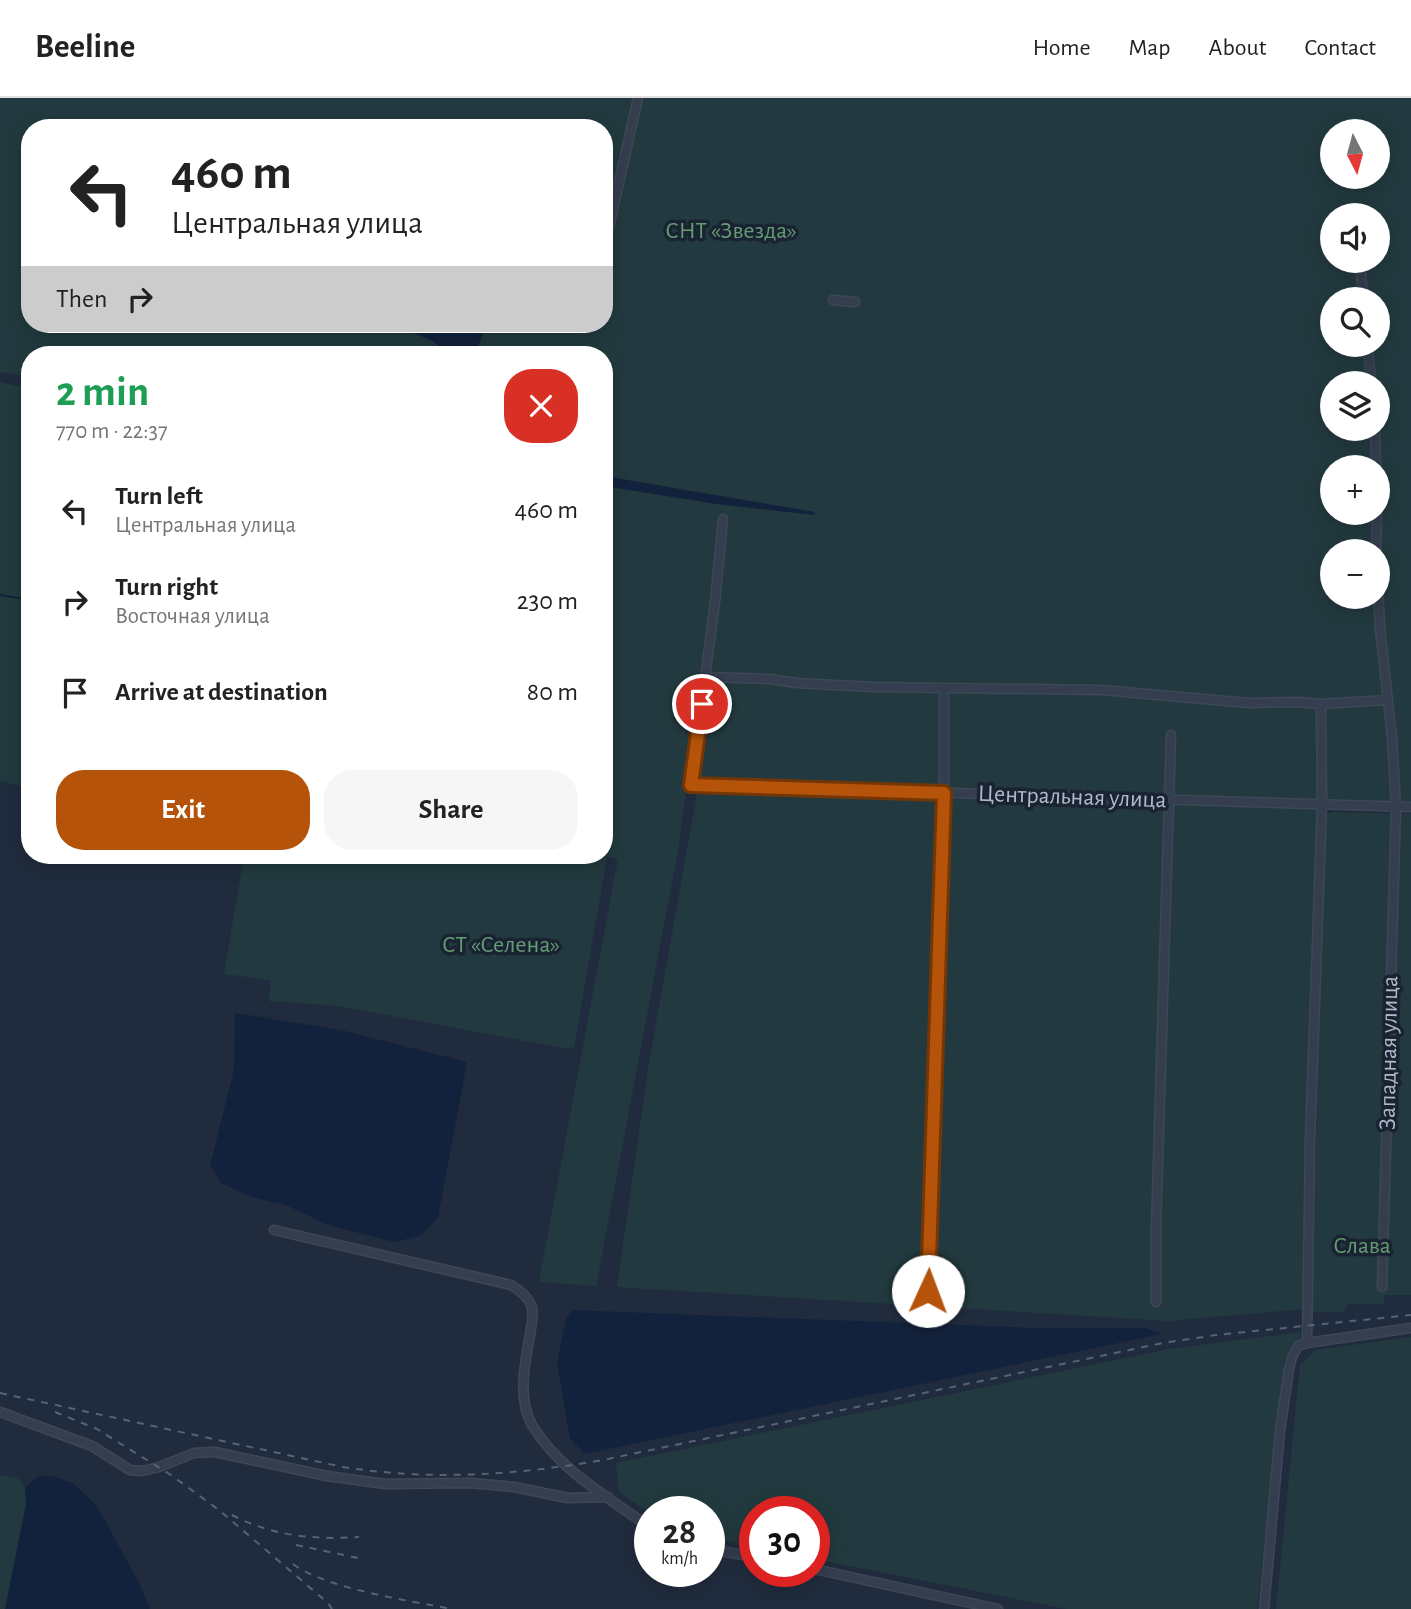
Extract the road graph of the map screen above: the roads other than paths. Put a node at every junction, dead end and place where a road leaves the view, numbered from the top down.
1 (638, 98) edge
2 (613, 209) edge
3 (833, 300) dead end
4 (855, 302) dead end
5 (723, 519) dead end
6 (1379, 609) edge
7 (705, 677) junction
8 (944, 689) junction
9 (1387, 700) junction
10 (1321, 704) junction
11 (1171, 735) dead end
12 (944, 793) junction
13 (1170, 800) junction
14 (1322, 804) junction
15 (1396, 807) junction
16 (1411, 807) edge
17 (274, 1230) dead end
18 (1382, 1287) dead end
19 (928, 1291) dead end
20 (1156, 1303) dead end
21 (1411, 1328) edge
22 (1307, 1342) junction
23 (0, 1412) edge
24 (590, 1485) junction
25 (608, 1497) junction
26 (568, 1498) junction
27 (634, 1516) edge
28 (830, 1572) edge
29 (998, 1609) edge
30 (1264, 1609) edge

1 - 2 street
3 - 4 street
5 - 7 street
6 - 9 street, Западная улица
7 - 8 street
7 - 12 street, Центральная улица
8 - 10 street
8 - 12 street
9 - 10 street
9 - 15 street, Западная улица
10 - 14 street
11 - 13 street
12 - 13 street, Центральная улица
12 - 19 street
13 - 14 street, Центральная улица
13 - 20 street
14 - 15 street, Центральная улица
14 - 22 street
15 - 16 street, Центральная улица
15 - 18 street, Западная улица
17 - 24 street
21 - 22 street
22 - 30 street
23 - 26 street
24 - 25 street
24 - 26 street
25 - 26 street
25 - 27 street
28 - 29 street

